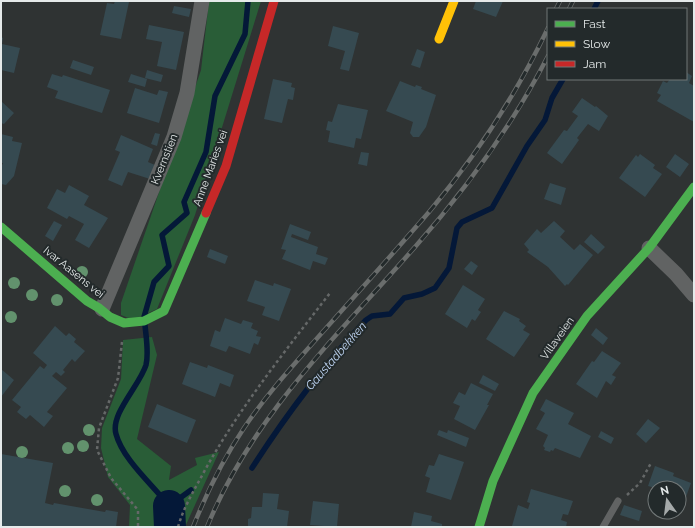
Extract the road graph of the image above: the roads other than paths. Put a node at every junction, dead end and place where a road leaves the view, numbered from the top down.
1 (202, 1) edge
2 (274, 1) edge
3 (454, 1) edge
4 (439, 39) dead end
5 (694, 187) edge
6 (1, 227) edge
7 (649, 248) junction
8 (694, 295) edge
9 (102, 309) junction
10 (138, 323) joint
11 (618, 502) road end
12 (479, 527) edge
13 (603, 527) edge

1 - 9 street, Kvernstien
2 - 10 street, Anne Maries vei
3 - 4 street
5 - 7 street, Villaveien
6 - 9 street, Ivar Aasens vei
7 - 8 street
7 - 12 street, Villaveien
9 - 10 street, Ivar Aasens vei
11 - 13 lane

